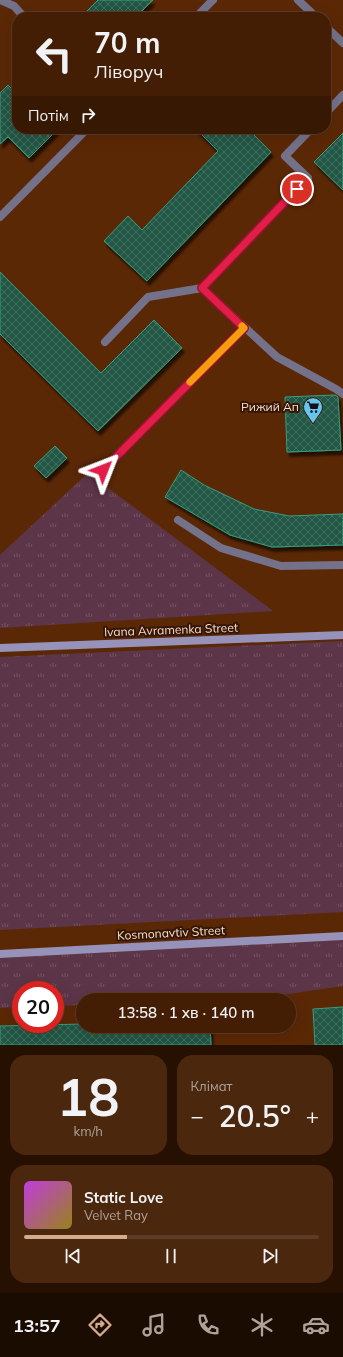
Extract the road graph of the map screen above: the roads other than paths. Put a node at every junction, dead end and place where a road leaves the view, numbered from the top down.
1 (0, 0) edge
2 (213, 0) edge
3 (298, 0) edge
4 (19, 12) edge
5 (201, 12) edge
6 (311, 12) edge
7 (331, 32) edge
8 (343, 43) edge
9 (343, 95) edge
10 (331, 108) edge
11 (82, 134) edge
12 (306, 134) edge
13 (0, 217) edge
14 (202, 288) junction
15 (244, 328) junction
16 (105, 342) dead end
17 (343, 394) edge
18 (103, 470) dead end
19 (178, 520) dead end
20 (343, 565) edge
21 (343, 635) edge
22 (0, 648) edge
23 (343, 936) edge
24 (0, 954) edge

1 - 4 lane
2 - 5 lane
3 - 6 lane
7 - 8 lane
9 - 10 lane
11 - 13 lane
12 - 14 lane
14 - 15 lane
14 - 16 lane
15 - 17 lane
15 - 18 lane
19 - 20 lane
21 - 22 street, Ivana Avramenka Street
23 - 24 street, Kosmonavtiv Street

